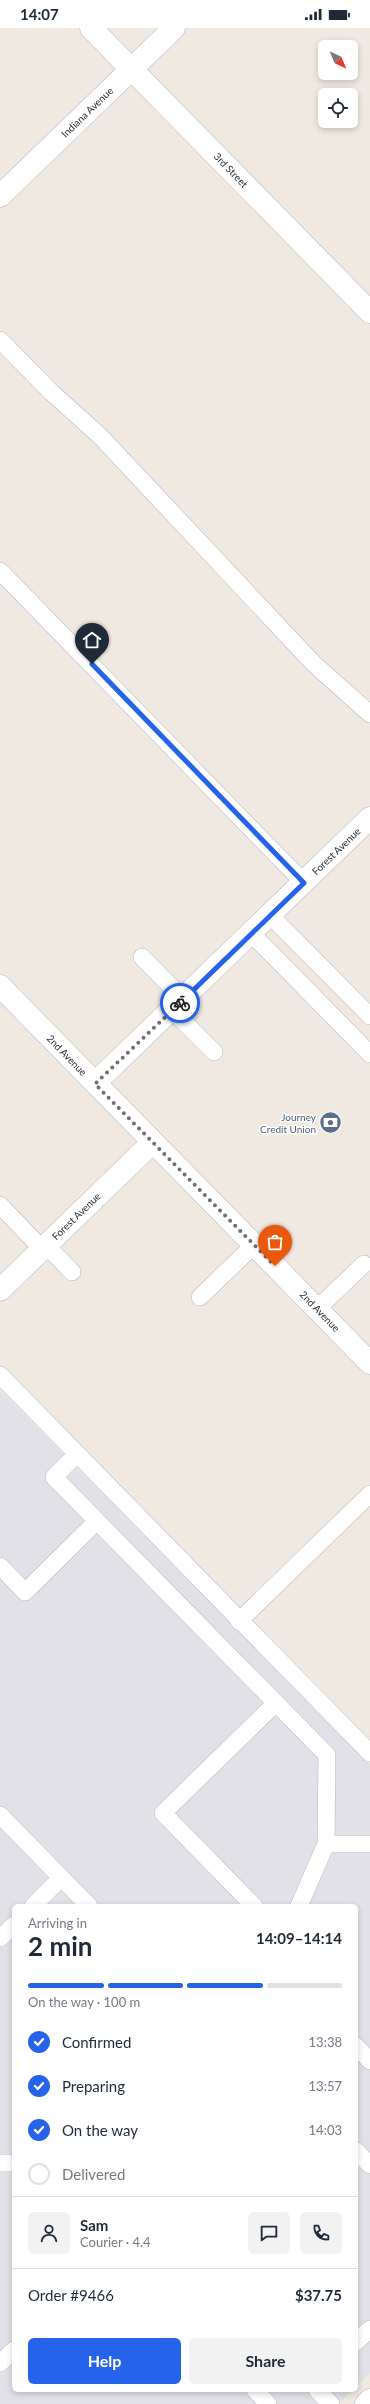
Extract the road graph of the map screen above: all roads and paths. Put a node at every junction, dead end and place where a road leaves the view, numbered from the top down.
1 (91, 28) edge
2 (174, 28) edge
3 (131, 69) junction
4 (0, 196) edge
5 (370, 312) edge
6 (0, 340) edge
7 (0, 571) edge
8 (370, 714) edge
9 (370, 818) edge
10 (304, 883) junction
11 (270, 915) junction
12 (251, 933) junction
13 (142, 956) dead end
14 (0, 986) edge
15 (178, 1005) junction
16 (370, 1016) edge
17 (214, 1052) dead end
18 (370, 1054) edge
19 (95, 1084) junction
20 (152, 1142) junction
21 (0, 1205) edge
22 (254, 1245) junction
23 (44, 1247) junction
24 (364, 1264) dead end
25 (72, 1272) dead end
26 (0, 1290) edge
27 (200, 1297) dead end
28 (317, 1309) junction
29 (370, 1363) edge
30 (0, 1376) edge
31 (77, 1454) junction
32 (370, 1494) edge
33 (98, 1521) junction
34 (0, 1566) edge
35 (239, 1620) junction
36 (276, 1703) junction
37 (370, 1753) edge
38 (0, 1815) edge
39 (326, 1844) junction
40 (370, 1844) edge
41 (62, 1878) junction
42 (35, 1904) edge
43 (87, 1904) edge
44 (252, 1904) edge
45 (300, 1904) edge
46 (12, 1927) edge
47 (0, 1938) edge
48 (358, 2048) edge
49 (370, 2061) edge
50 (358, 2153) edge
51 (0, 2163) edge
52 (12, 2163) edge
53 (370, 2165) edge
54 (370, 2329) edge
55 (358, 2340) edge
56 (12, 2352) edge
57 (0, 2363) edge
58 (257, 2392) edge
59 (319, 2392) edge
60 (370, 2400) edge
61 (268, 2404) edge
62 (331, 2404) edge
63 (366, 2404) edge

1 - 3 street, 3rd Street
2 - 3 street, Indiana Avenue
3 - 4 street, Indiana Avenue
3 - 5 street, 3rd Street
6 - 8 lane
7 - 10 lane
9 - 10 street, Forest Avenue
10 - 11 street, Forest Avenue
11 - 12 street, Forest Avenue
11 - 16 lane
12 - 15 street, Forest Avenue
12 - 18 lane
13 - 15 lane
14 - 19 street, 2nd Avenue
15 - 17 lane
15 - 19 street, Forest Avenue
19 - 20 street, 2nd Avenue
20 - 22 street, 2nd Avenue
20 - 23 street, Forest Avenue
21 - 23 lane
22 - 27 lane
22 - 28 street, 2nd Avenue
23 - 25 lane
23 - 26 street, Forest Avenue
24 - 28 lane
28 - 29 street, 2nd Avenue
30 - 31 lane
31 - 33 lane
31 - 35 lane
32 - 35 lane
33 - 34 lane
33 - 36 lane
35 - 37 lane
36 - 39 lane
36 - 44 lane
38 - 41 lane
39 - 40 lane
39 - 45 lane
41 - 42 lane
41 - 43 lane
46 - 47 lane
48 - 49 lane
50 - 53 lane
51 - 52 lane
54 - 55 lane
56 - 57 lane
58 - 61 lane
59 - 62 lane
60 - 63 street

